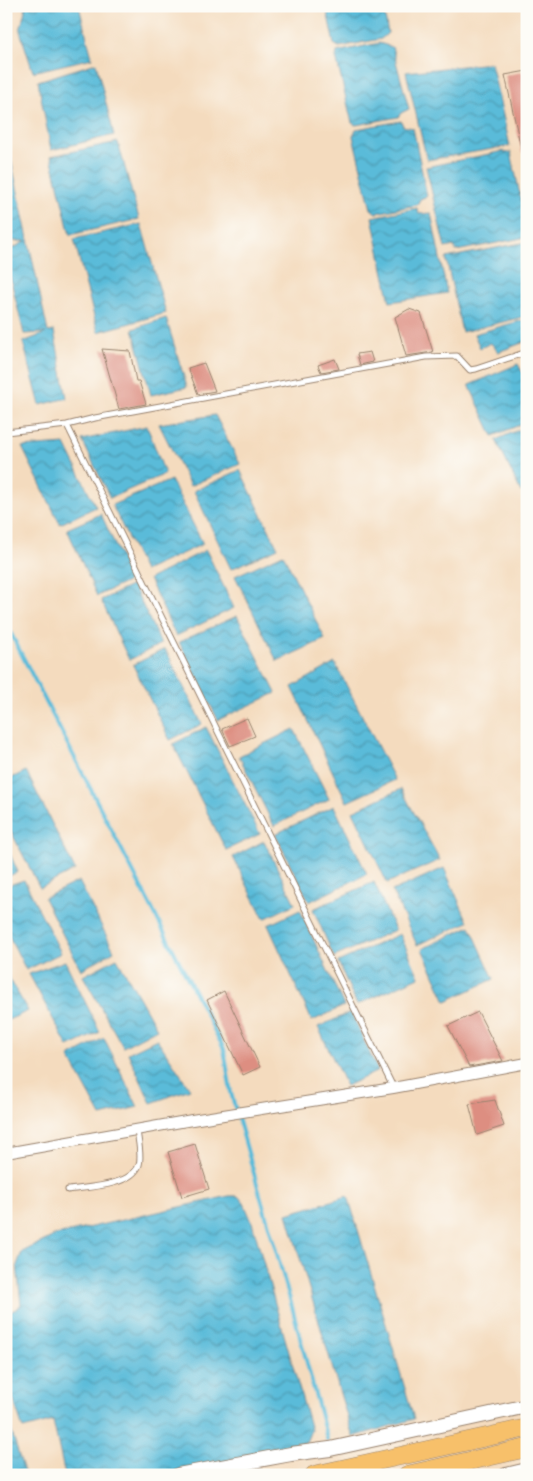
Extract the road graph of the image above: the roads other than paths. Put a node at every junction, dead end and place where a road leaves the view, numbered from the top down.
1 (527, 352) edge
2 (68, 426) junction
3 (6, 432) edge
4 (527, 1063) edge
5 (393, 1088) junction
6 (137, 1130) junction
7 (6, 1153) edge
8 (68, 1190) dead end
9 (527, 1406) edge
10 (527, 1428) edge
11 (527, 1448) edge
12 (527, 1470) edge
13 (178, 1475) edge
14 (314, 1475) edge
15 (407, 1475) edge
16 (506, 1475) edge

1 - 2 lane
2 - 3 lane
2 - 5 lane
4 - 5 street
5 - 6 street
6 - 7 street
6 - 8 lane
9 - 13 street
10 - 14 highway
11 - 15 highway
12 - 16 street

